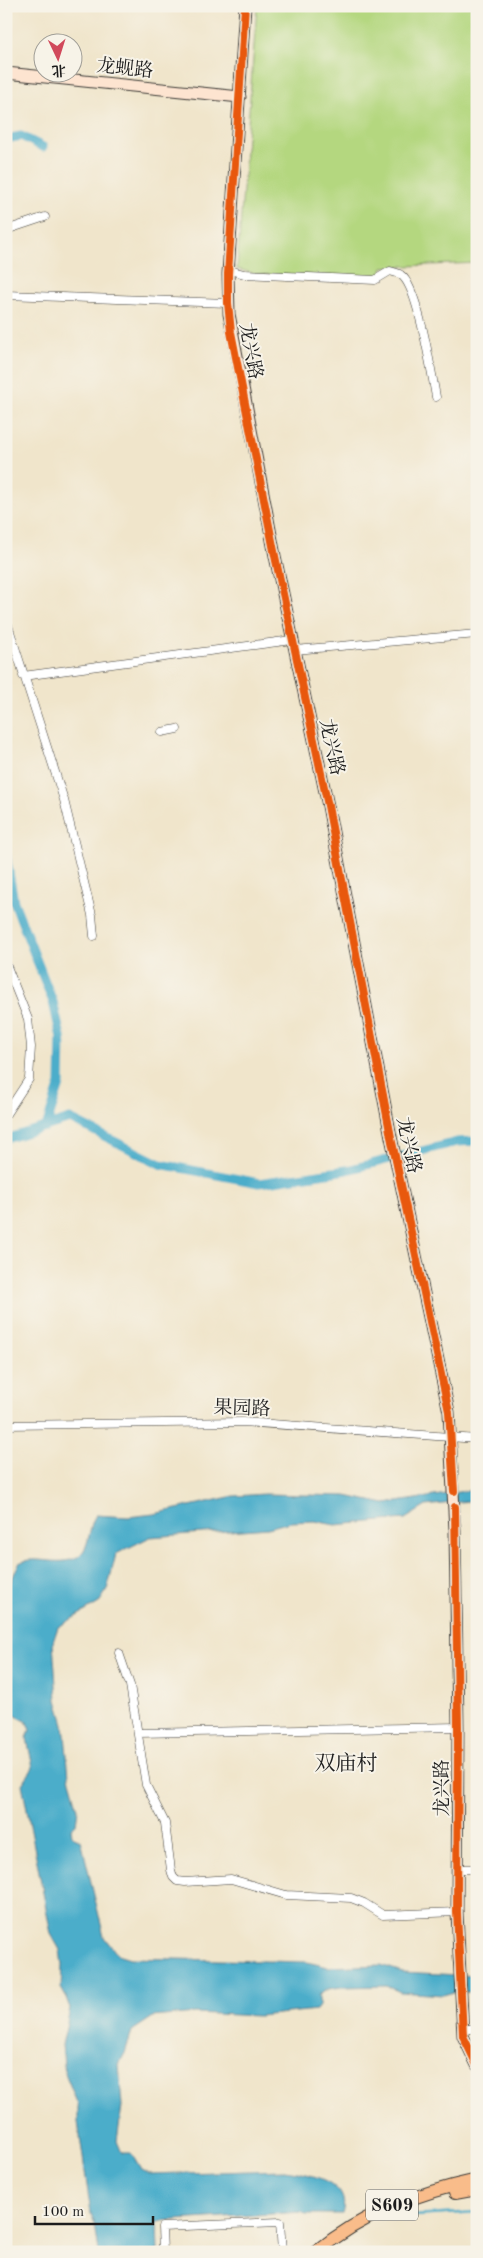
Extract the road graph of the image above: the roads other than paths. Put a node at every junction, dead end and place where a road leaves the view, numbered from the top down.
1 (245, 6) edge
2 (6, 73) edge
3 (240, 97) junction
4 (45, 217) dead end
5 (6, 230) edge
6 (229, 270) junction
7 (6, 295) edge
8 (228, 303) junction
9 (436, 397) dead end
10 (6, 619) edge
11 (8, 628) edge
12 (477, 634) edge
13 (294, 645) junction
14 (23, 676) junction
15 (177, 730) dead end
16 (162, 732) dead end
17 (94, 936) dead end
18 (6, 964) edge
19 (6, 1114) edge
20 (6, 1425) edge
21 (452, 1436) junction
22 (477, 1439) edge
23 (119, 1653) dead end
24 (458, 1727) junction
25 (138, 1733) junction
26 (457, 1869) junction
27 (477, 1869) edge
28 (457, 1912) junction
29 (477, 2028) edge
30 (462, 2030) junction
31 (477, 2065) edge
32 (477, 2180) edge
33 (477, 2189) edge
34 (163, 2252) edge
35 (282, 2252) edge
36 (316, 2252) edge
37 (329, 2252) edge

1 - 3 street, 龙兴路
2 - 3 street, 龙蚬路
3 - 6 street, 龙兴路
4 - 5 street
6 - 8 street, 龙兴路
6 - 9 street
7 - 8 street
8 - 13 street, 龙兴路
10 - 11 street
11 - 14 street
12 - 13 street
13 - 14 street
13 - 21 street, 龙兴路
14 - 17 street
15 - 16 street
18 - 19 street
20 - 21 street, 果园路
21 - 22 street, 果园路
21 - 24 street, 龙兴路
23 - 25 street
24 - 25 street
24 - 26 street, 龙兴路
25 - 28 street
26 - 27 street
26 - 28 street, 龙兴路
28 - 30 street, 龙兴路
29 - 30 street
30 - 31 street, 龙兴路
32 - 36 main road, S609
33 - 37 main road, S609
34 - 35 street

